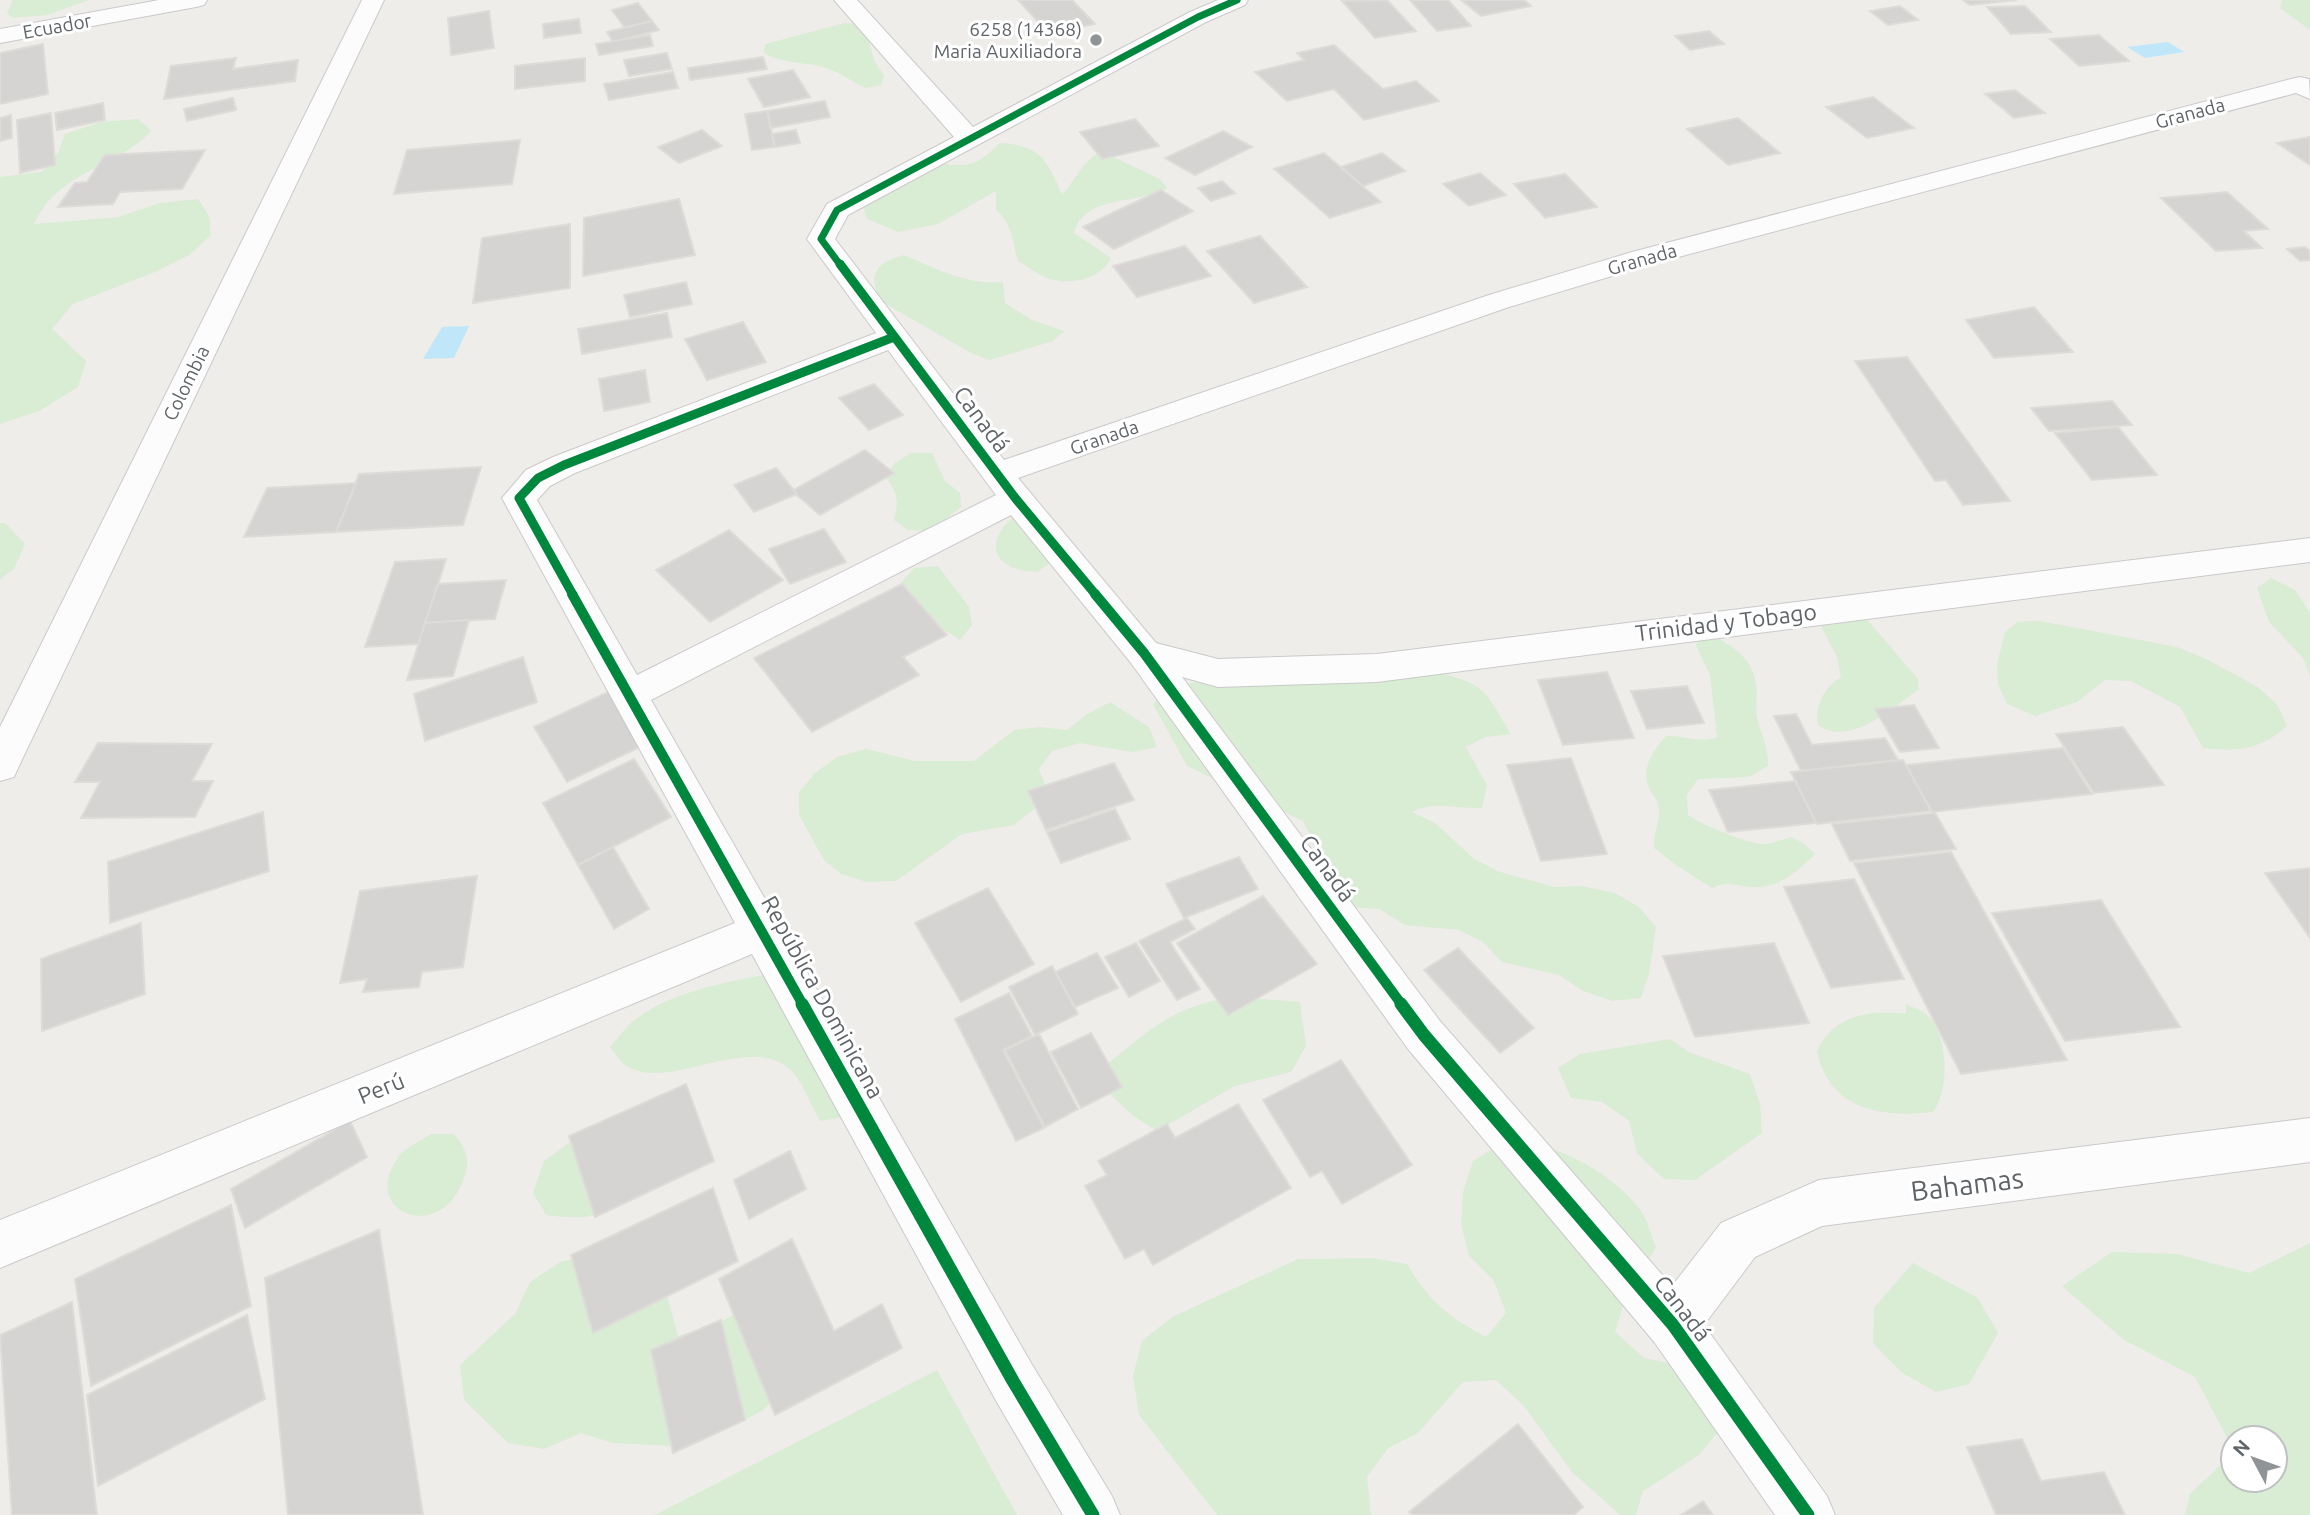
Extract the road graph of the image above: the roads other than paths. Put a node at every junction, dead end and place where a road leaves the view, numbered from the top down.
1 (196, 0) edge
2 (375, 0) edge
3 (845, 0) edge
4 (1237, 0) edge
5 (0, 36) edge
6 (2305, 88) edge
7 (970, 140) junction
8 (894, 337) junction
9 (1006, 487) junction
10 (2310, 550) edge
11 (1144, 653) junction
12 (629, 695) junction
13 (0, 766) edge
14 (762, 931) junction
15 (2310, 1140) edge
16 (0, 1244) edge
17 (1673, 1325) junction
18 (1093, 1515) edge
19 (1808, 1515) edge

1 - 5 street, Ecuador
2 - 13 street, Colombia
3 - 7 street
4 - 7 street
6 - 9 street, Granada
7 - 8 street, Canadá
8 - 9 street, Canadá
8 - 12 street, República Dominicana
9 - 11 street, Canadá
9 - 12 street, Granada
10 - 11 street, Trinidad y Tobago
11 - 17 street, Canadá
12 - 14 street, República Dominicana
14 - 16 street, Perú
14 - 18 street, República Dominicana
15 - 17 street, Bahamas
17 - 19 street, Canadá

